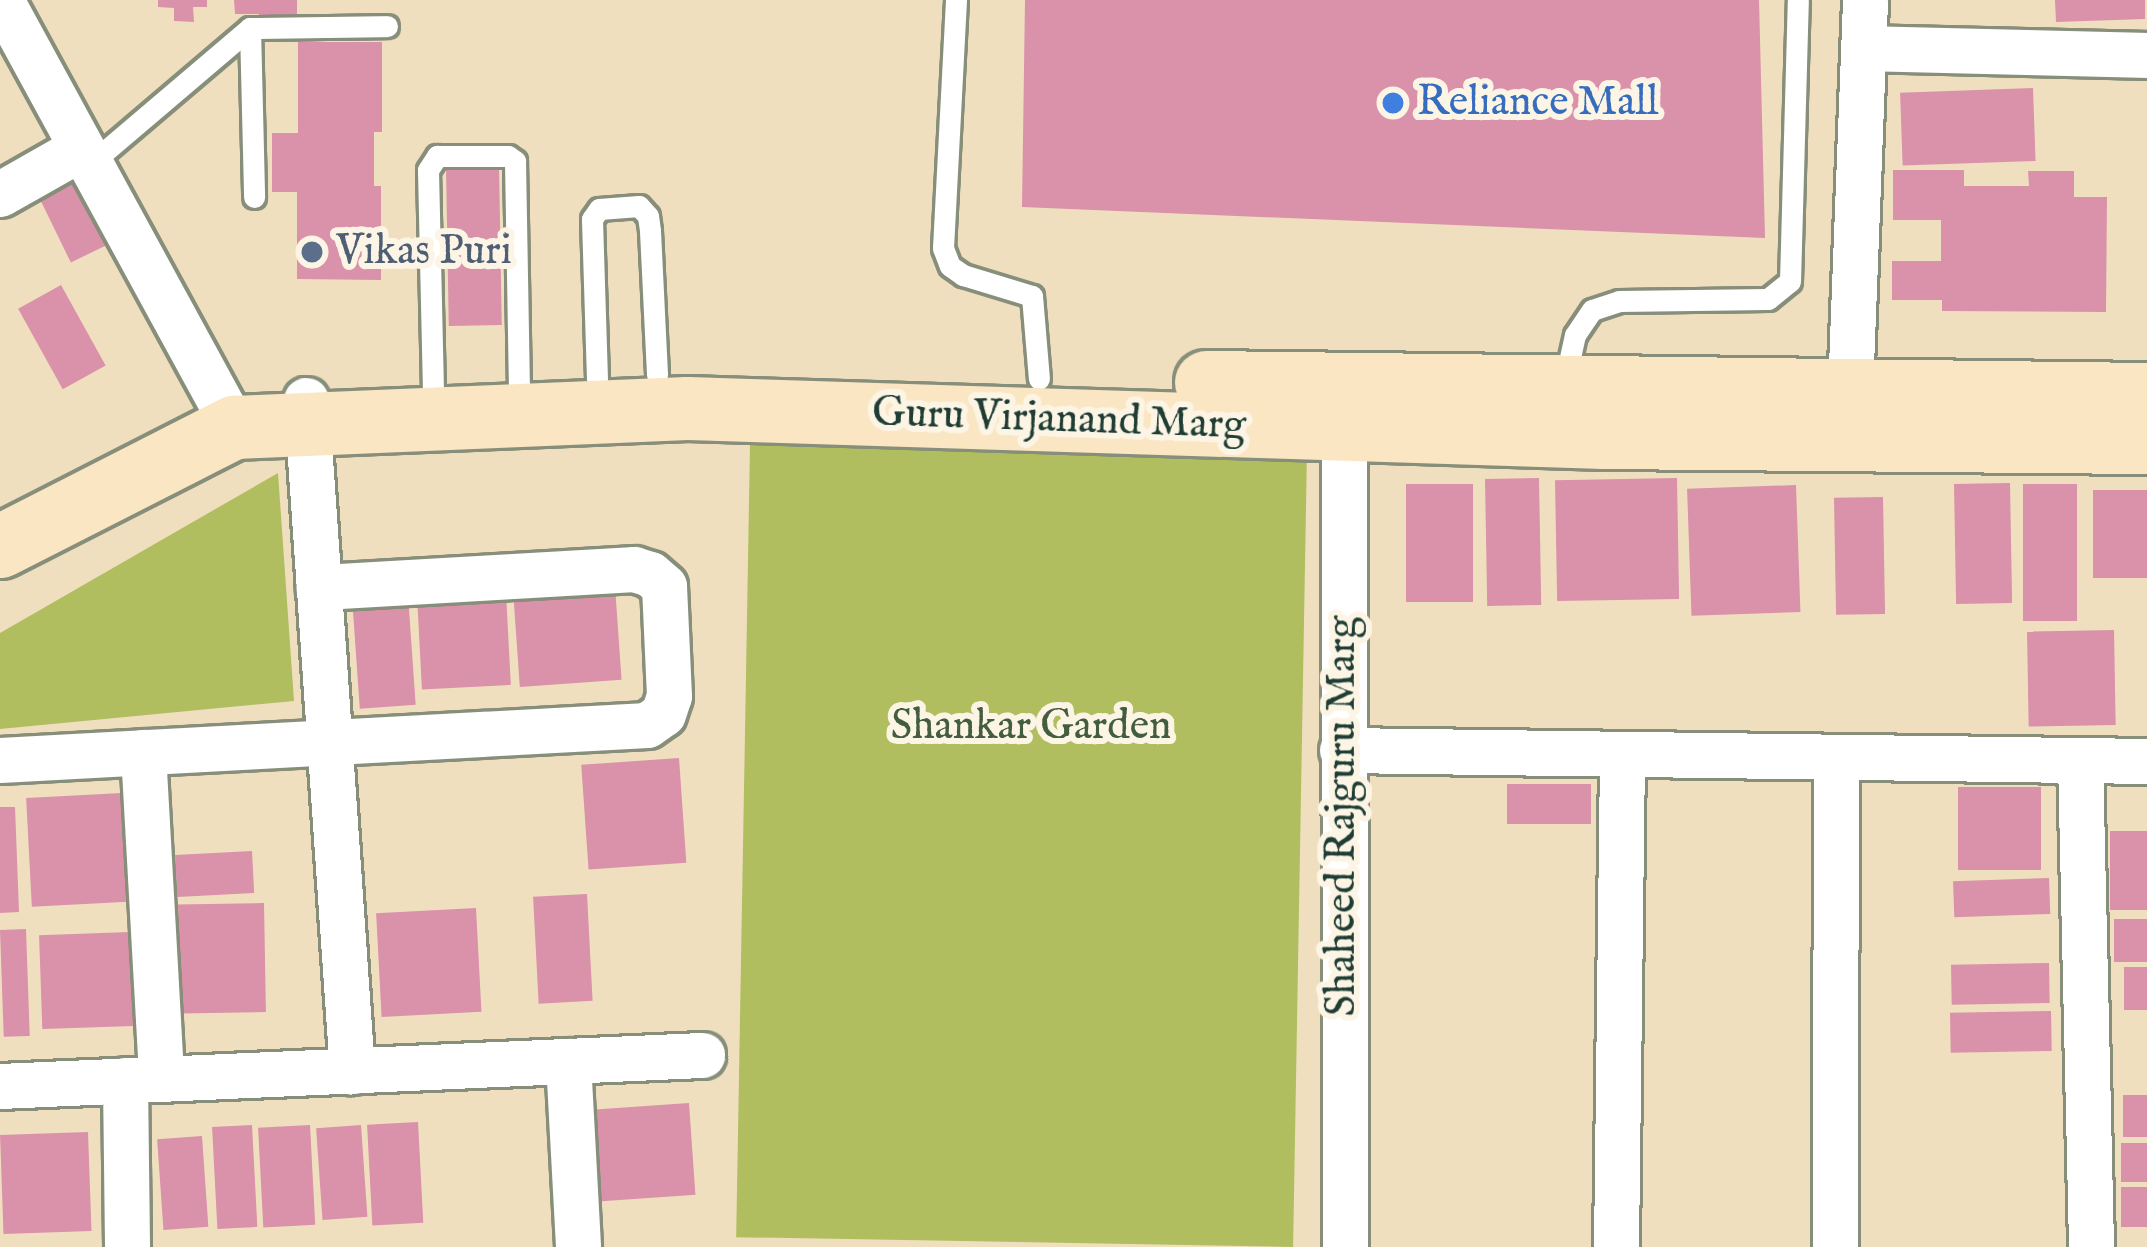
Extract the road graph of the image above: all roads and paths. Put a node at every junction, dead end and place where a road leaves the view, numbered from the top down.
1 (1, 0) edge
2 (956, 0) edge
3 (1798, 0) edge
4 (1865, 0) edge
5 (387, 26) dead end
6 (250, 28) junction
7 (1864, 48) junction
8 (2147, 55) edge
9 (86, 156) junction
10 (0, 194) edge
11 (254, 197) dead end
12 (627, 377) junction
13 (1039, 379) junction
14 (519, 385) junction
15 (1564, 388) junction
16 (434, 391) junction
17 (2147, 394) edge
18 (1344, 406) junction
19 (307, 412) junction
20 (1850, 416) junction
21 (228, 417) junction
22 (2147, 442) edge
23 (0, 512) edge
24 (0, 546) edge
25 (319, 586) junction
26 (330, 742) junction
27 (1342, 750) junction
28 (143, 752) junction
29 (1622, 754) junction
30 (1836, 757) junction
31 (0, 760) edge
32 (2080, 760) junction
33 (2147, 760) edge
34 (702, 1055) dead end
35 (568, 1061) junction
36 (352, 1071) junction
37 (143, 1080) junction
38 (0, 1086) edge
39 (127, 1247) edge
40 (578, 1247) edge
41 (1345, 1247) edge
42 (1616, 1247) edge
43 (1835, 1247) edge
44 (2092, 1247) edge

1 - 9 street
2 - 13 lane
3 - 15 lane
4 - 7 street
5 - 6 lane
6 - 9 lane
6 - 11 lane
7 - 8 street
7 - 20 street
9 - 10 street
9 - 21 street
12 - 12 lane
12 - 13 street, Guru Virjanand Marg
12 - 14 street, Guru Virjanand Marg
13 - 18 street, Guru Virjanand Marg
14 - 16 street, Guru Virjanand Marg
14 - 16 lane
15 - 18 street, Guru Virjanand Marg
15 - 20 street, Guru Virjanand Marg
16 - 19 street, Guru Virjanand Marg
17 - 20 street, Guru Virjanand Marg
18 - 19 street, Guru Virjanand Marg
18 - 20 street, Guru Virjanand Marg
18 - 27 street, Shaheed Rajguru Marg
19 - 21 street, Guru Virjanand Marg
19 - 25 street
20 - 22 street, Guru Virjanand Marg
21 - 23 street, Guru Virjanand Marg
21 - 24 street, Guru Virjanand Marg
25 - 26 street
25 - 26 street
26 - 28 street
26 - 36 street
27 - 29 street
27 - 41 street, Shaheed Rajguru Marg
28 - 31 street
28 - 37 street
29 - 30 street
29 - 42 street
30 - 32 street
30 - 43 street
32 - 33 street
32 - 44 street
34 - 35 street
35 - 36 street
35 - 40 street
36 - 37 street
37 - 38 street
37 - 39 street

